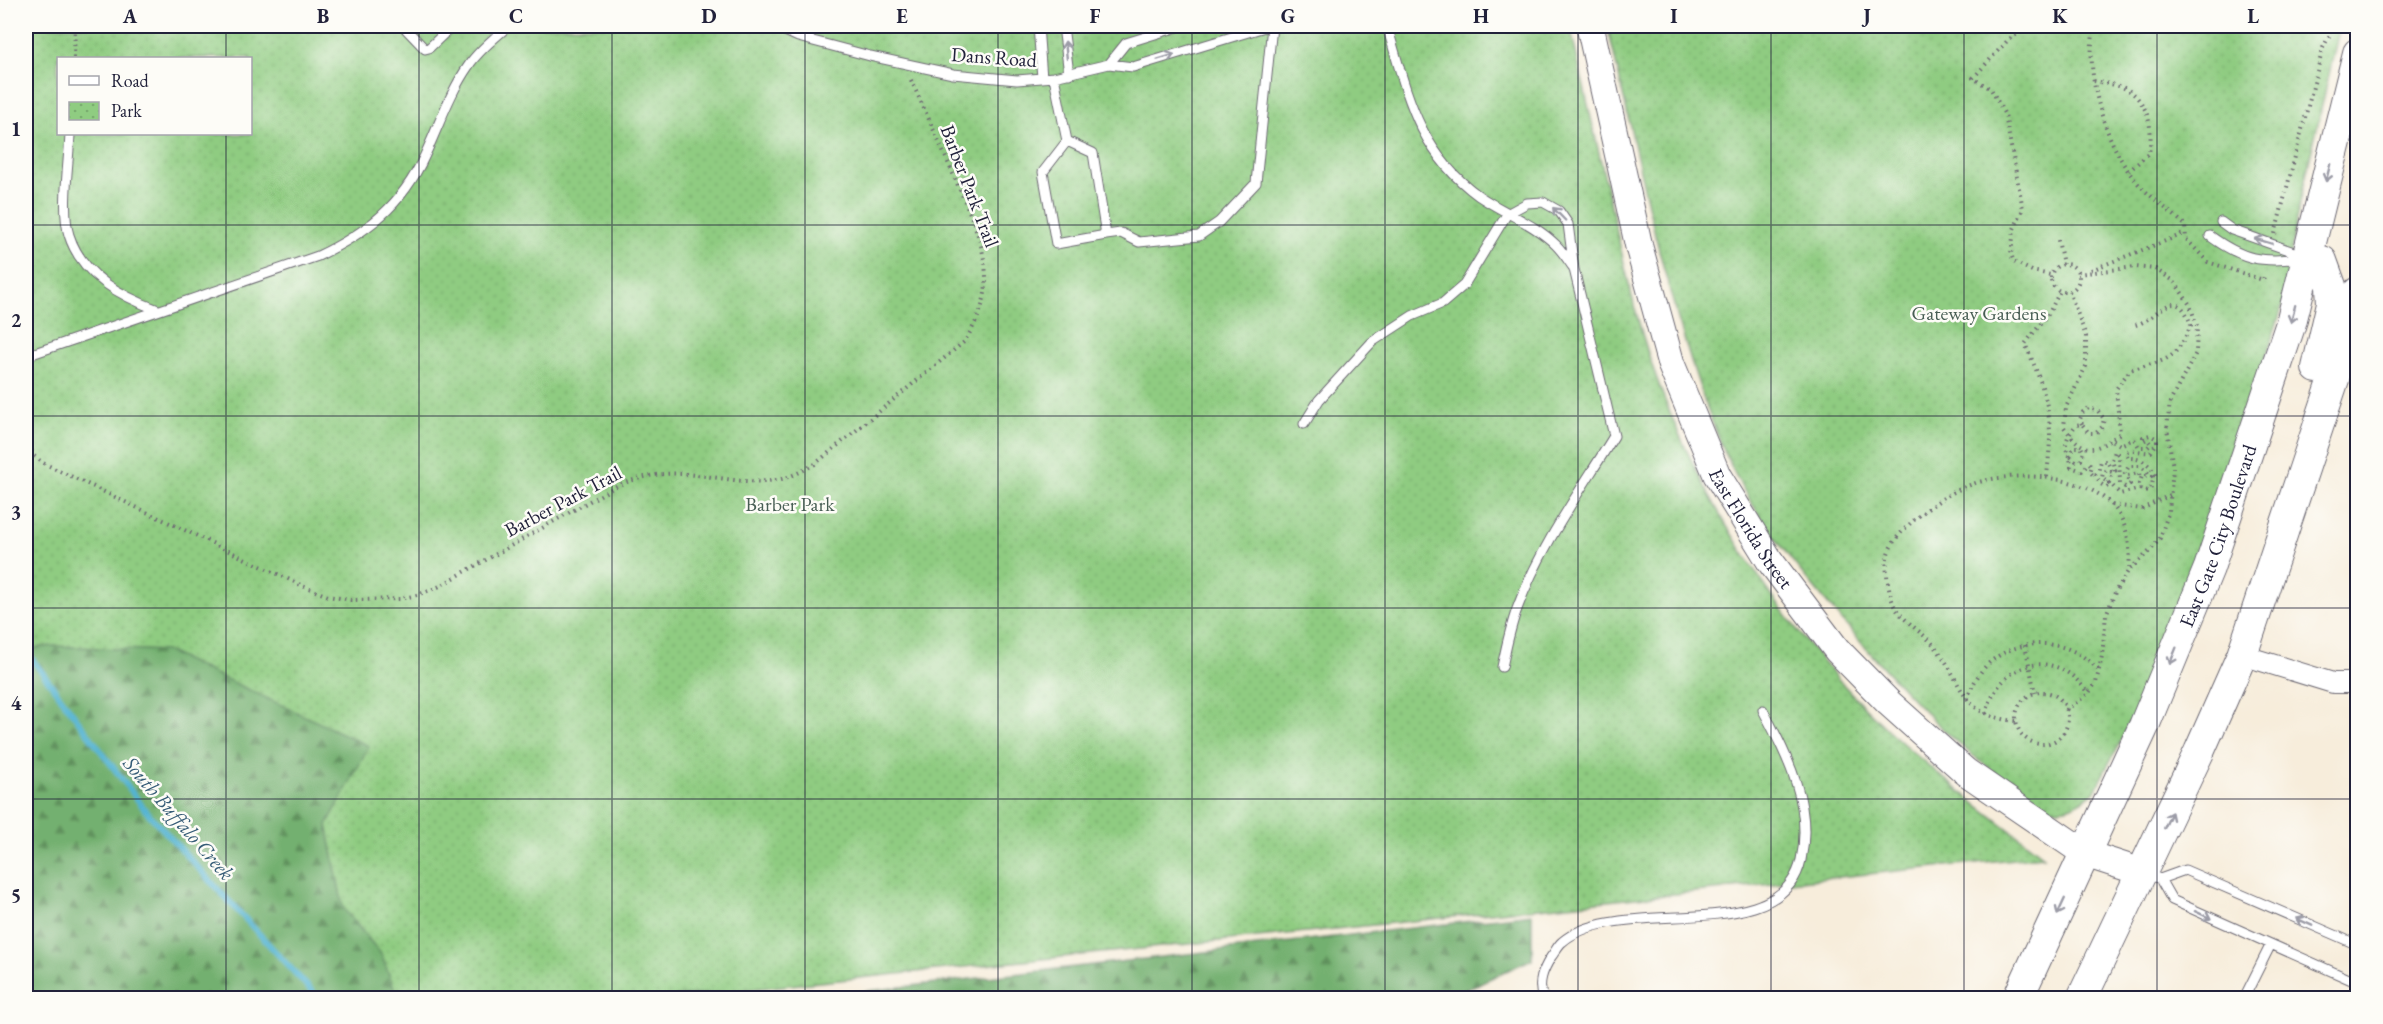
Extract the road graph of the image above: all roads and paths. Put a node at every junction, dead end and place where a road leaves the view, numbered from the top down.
1 (75, 26) edge
2 (403, 26) edge
3 (452, 26) edge
4 (508, 26) edge
5 (774, 26) edge
6 (1038, 26) edge
7 (1064, 26) edge
8 (1181, 26) edge
9 (1270, 26) edge
10 (1387, 26) edge
11 (1590, 26) edge
12 (2032, 26) edge
13 (2095, 26) edge
14 (2334, 26) edge
15 (2358, 53) edge
16 (74, 57) edge
17 (903, 63) junction
18 (1109, 64) junction
19 (1069, 74) junction
20 (1054, 77) junction
21 (1042, 78) junction
22 (2094, 81) junction
23 (70, 135) edge
24 (1067, 141) junction
25 (2129, 171) junction
26 (1508, 214) junction
27 (2221, 222) dead end
28 (2186, 233) junction
29 (1106, 235) junction
30 (2210, 236) dead end
31 (2058, 240) dead end
32 (2272, 243) junction
33 (2307, 257) junction
34 (2268, 261) junction
35 (2063, 264) junction
36 (1574, 269) junction
37 (2081, 273) junction
38 (2051, 275) junction
39 (2060, 291) junction
40 (2069, 291) junction
41 (2358, 292) edge
42 (158, 310) junction
43 (2135, 325) dead end
44 (26, 356) edge
45 (1304, 424) dead end
46 (2082, 424) junction
47 (2069, 435) junction
48 (26, 440) edge
49 (2112, 440) junction
50 (2112, 472) junction
51 (2095, 474) junction
52 (2128, 475) junction
53 (2047, 477) junction
54 (2152, 477) junction
55 (2140, 480) junction
56 (2111, 485) junction
57 (2140, 489) junction
58 (2170, 495) junction
59 (2112, 505) junction
60 (2130, 570) junction
61 (2254, 623) junction
62 (2025, 645) junction
63 (2242, 655) junction
64 (2030, 666) junction
65 (1502, 667) dead end
66 (2099, 672) junction
67 (2358, 683) edge
68 (2036, 693) junction
69 (2088, 694) junction
70 (1967, 699) junction
71 (1763, 710) dead end
72 (2066, 710) junction
73 (1986, 714) junction
74 (2016, 721) junction
75 (2086, 854) junction
76 (2151, 876) junction
77 (2270, 945) junction
78 (2358, 945) edge
79 (2358, 983) edge
80 (1543, 999) edge
81 (2018, 999) edge
82 (2082, 999) edge
83 (2244, 999) edge

1 - 16 path
2 - 3 lane
4 - 42 lane
5 - 17 lane, Dans Road
6 - 21 lane
19 -> 7 lane
8 - 18 lane
18 -> 9 lane, Dans Road
9 - 29 lane
10 - 26 lane
11 - 75 main road, East Florida Street
12 - 38 path
13 - 22 path
14 - 32 path
15 -> 33 main road, East Gate City Boulevard
17 - 21 lane, Dans Road
17 - 48 path, Barber Park Trail
18 - 19 lane, Dans Road
19 - 20 lane, Dans Road
20 - 21 lane, Dans Road
20 - 24 lane
22 - 25 path
22 - 25 path
23 - 42 lane
24 - 29 lane
24 - 29 lane
25 - 28 path
26 - 36 lane
36 -> 26 lane
26 - 45 lane
32 -> 27 lane
28 - 34 path
28 - 37 path
30 - 34 lane
31 - 35 path
32 - 33 lane
33 - 34 lane
33 - 61 main road
33 -> 75 main road, East Gate City Boulevard
35 - 37 path
35 - 38 path
36 - 65 lane
37 - 40 path
37 - 58 path
38 - 39 path
39 - 40 path
39 - 53 path
40 - 47 path
41 - 61 main road
42 - 44 lane
43 - 49 path
46 - 46 path
46 - 47 path
47 - 49 path
47 - 51 path
49 - 54 path
50 - 51 path
50 - 52 path
50 - 56 path
50 - 56 path
51 - 56 path
52 - 54 path
52 - 55 path
53 - 59 path
53 - 70 path
54 - 55 path
54 - 57 path
55 - 57 path
56 - 57 path
58 - 59 path
58 - 60 path
59 - 60 path
60 - 66 path
61 - 63 main road
62 - 64 path
62 - 66 path
62 - 70 path
63 - 67 street
76 -> 63 main road
64 - 68 path
64 - 69 path
64 - 73 path
66 - 69 path
68 - 72 path
68 - 74 path
69 - 72 path
70 - 73 path
71 - 80 lane
72 - 74 path
73 - 74 path
75 - 76 main road, East Florida Street
75 -> 81 main road, East Gate City Boulevard
76 -> 77 lane
78 -> 76 lane
76 - 82 main road
77 - 79 lane
77 - 83 lane

